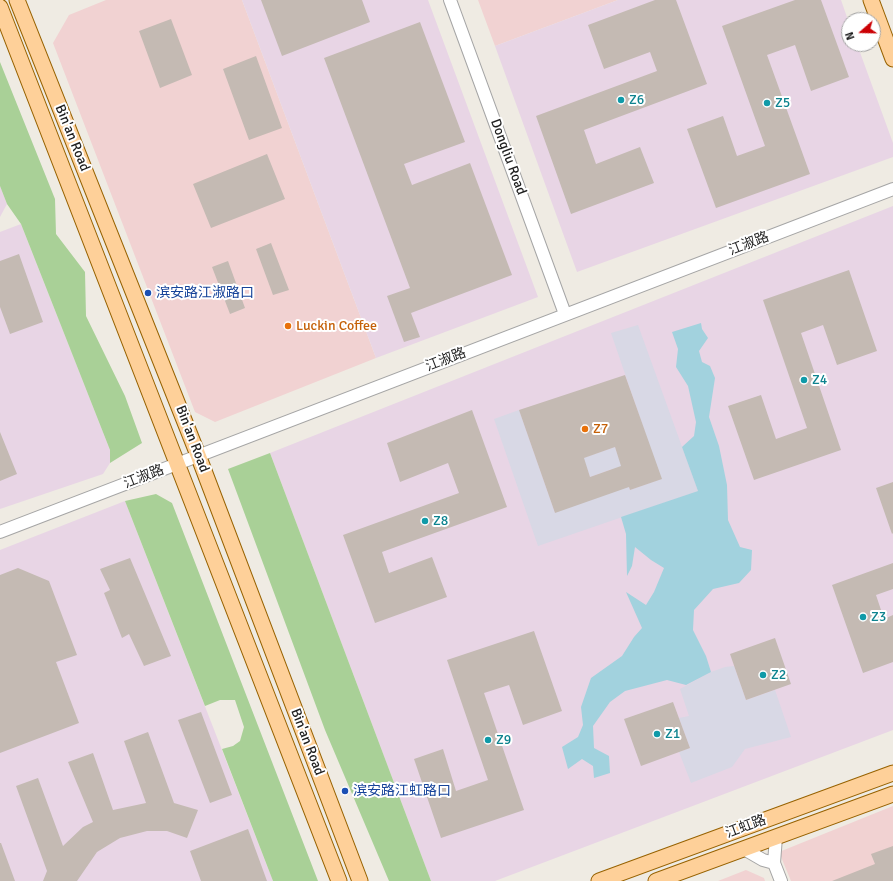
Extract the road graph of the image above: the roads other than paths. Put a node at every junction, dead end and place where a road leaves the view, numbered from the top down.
1 (17, 0) edge
2 (450, 0) edge
3 (870, 0) edge
4 (0, 7) edge
5 (893, 59) edge
6 (893, 189) edge
7 (565, 314) junction
8 (198, 455) junction
9 (178, 464) junction
10 (0, 532) edge
11 (893, 772) edge
12 (893, 794) edge
13 (776, 837) junction
14 (744, 848) junction
15 (774, 863) junction
16 (339, 881) edge
17 (360, 881) edge
18 (599, 881) edge
19 (656, 881) edge
20 (781, 881) edge

1 - 8 main road, Bin'an Road
2 - 7 street, Dongliu Road
3 - 5 main road
4 - 9 main road, Bin'an Road
6 - 7 street, 江淑路
7 - 8 street, 江淑路
8 - 9 street, 江淑路
8 - 17 main road, Bin'an Road
9 - 10 street, 江淑路
9 - 16 main road, Bin'an Road
11 - 18 main road, 江虹路
12 - 13 main road, 江虹路
13 - 14 main road, 江虹路
13 - 15 street
14 - 15 street
14 - 19 main road, 江虹路
15 - 20 street

